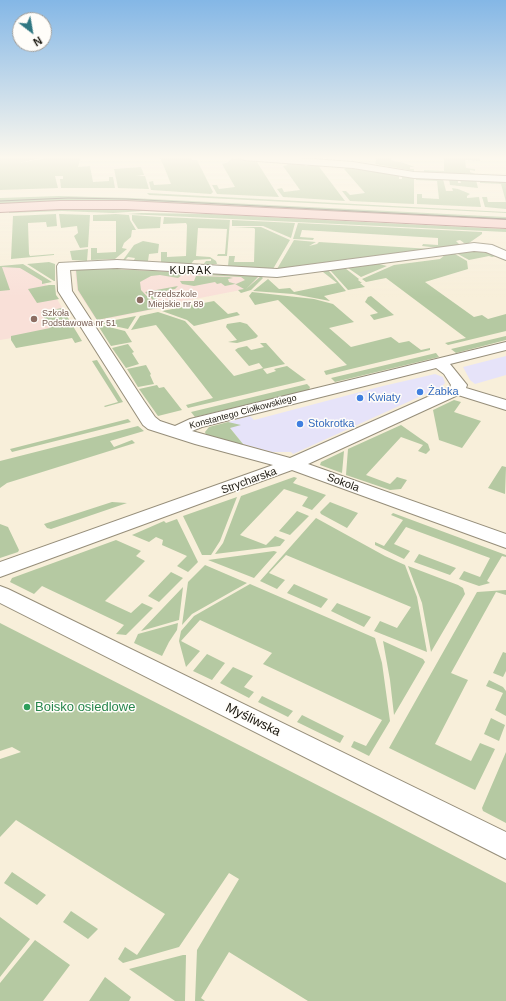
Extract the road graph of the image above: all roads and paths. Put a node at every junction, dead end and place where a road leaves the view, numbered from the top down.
1 (280, 204) edge
2 (0, 208) edge
3 (506, 215) edge
4 (506, 224) edge
5 (506, 256) edge
6 (506, 346) edge
7 (438, 362) junction
8 (457, 390) junction
9 (506, 405) edge
10 (177, 432) junction
11 (292, 464) junction
12 (506, 541) edge
13 (0, 570) edge
14 (0, 594) edge
15 (506, 846) edge

1 - 3 main road
2 - 4 main road
5 - 10 street, Konstantego Ciołkowskiego
6 - 7 street, Konstantego Ciołkowskiego
7 - 8 street
7 - 10 street, Konstantego Ciołkowskiego
8 - 9 street
8 - 11 street, Strycharska
10 - 11 street, Sokola
11 - 12 street, Sokola
11 - 13 street, Strycharska
14 - 15 street, Myśliwska

